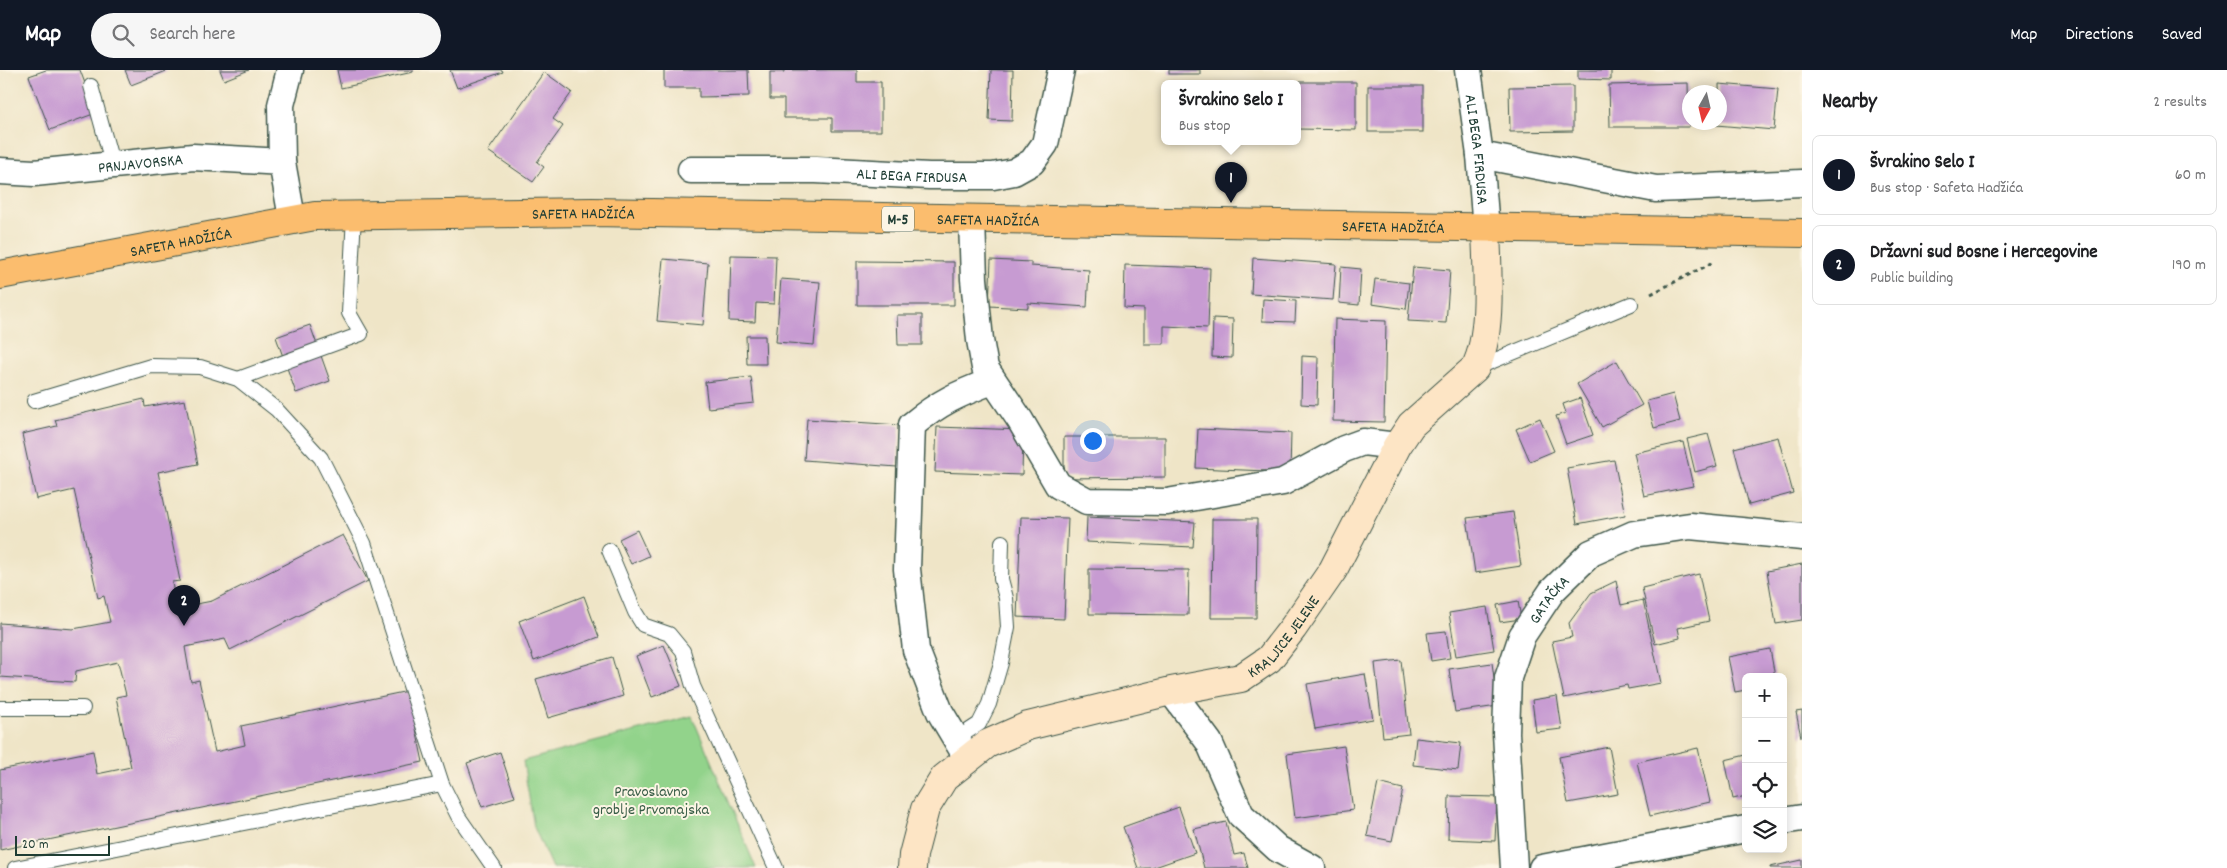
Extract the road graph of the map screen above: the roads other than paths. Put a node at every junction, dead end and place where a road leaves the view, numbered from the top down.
1 (290, 70) edge
2 (1061, 70) edge
3 (1468, 70) edge
4 (91, 86) dead end
5 (1480, 155) junction
6 (282, 162) junction
7 (113, 166) junction
8 (691, 170) dead end
9 (0, 171) edge
10 (1802, 183) edge
11 (354, 215) junction
12 (292, 218) junction
13 (972, 220) junction
14 (1486, 228) junction
15 (1802, 233) edge
16 (0, 275) edge
17 (1630, 304) road end
18 (1475, 368) junction
19 (238, 379) junction
20 (992, 381) junction
21 (34, 401) dead end
22 (1397, 446) junction
23 (1802, 537) edge
24 (1002, 542) dead end
25 (609, 550) dead end
26 (1171, 691) junction
27 (0, 708) edge
28 (83, 708) dead end
29 (962, 749) junction
30 (442, 784) junction
31 (1802, 818) edge
32 (1787, 820) edge
33 (1742, 829) edge
34 (15, 868) edge
35 (494, 868) edge
36 (776, 868) edge
37 (912, 868) edge
38 (1312, 868) edge
39 (1514, 868) edge
40 (1542, 868) edge

1 - 6 street
2 - 8 street, ALI BEGA FIRDUSA
3 - 5 street, ALI BEGA FIRDUSA
4 - 7 lane
5 - 10 street
5 - 14 street, ALI BEGA FIRDUSA
6 - 7 street, PRNJAVORSKA
6 - 12 street
7 - 9 street, PRNJAVORSKA
11 - 12 main road, SAFETA HADŽIĆA / M-5
11 - 13 main road, SAFETA HADŽIĆA / M-5
11 - 19 lane
12 - 16 main road, SAFETA HADŽIĆA / M-5
13 - 14 main road, SAFETA HADŽIĆA / M-5
13 - 20 street
14 - 15 main road, SAFETA HADŽIĆA / M-5
14 - 18 main road
17 - 18 lane
18 - 22 main road, KRALJICE JELENE
19 - 21 lane
19 - 30 lane
20 - 22 street
20 - 29 street
22 - 26 main road, KRALJICE JELENE
23 - 39 street, GATAČKA
24 - 29 lane
25 - 36 lane
26 - 29 main road, KRALJICE JELENE
26 - 38 street
27 - 28 lane
29 - 37 main road, KRALJICE JELENE
30 - 34 lane
30 - 35 lane
31 - 32 street
33 - 40 street

